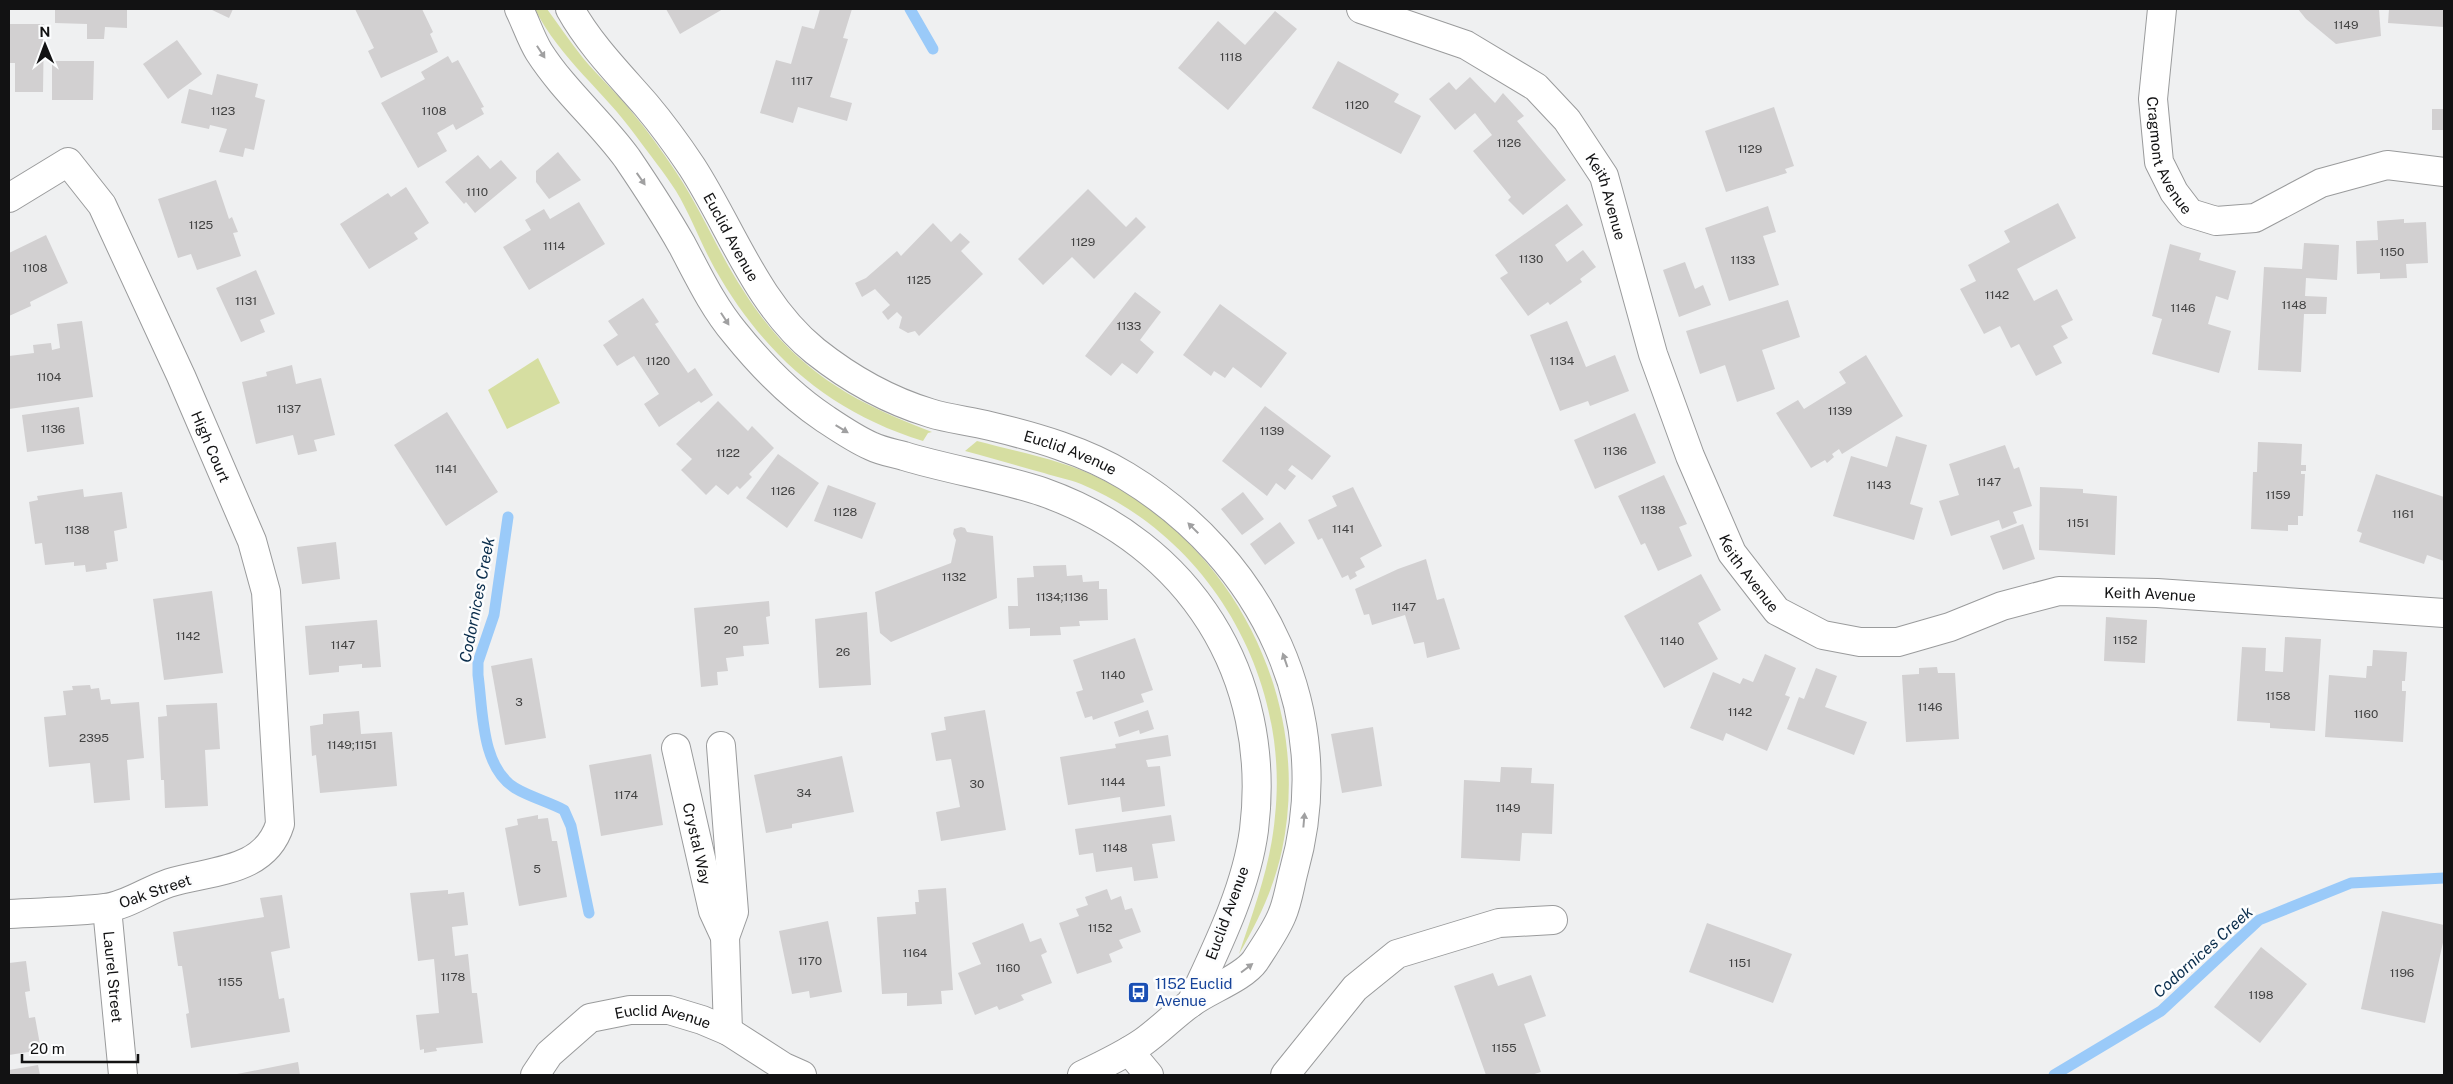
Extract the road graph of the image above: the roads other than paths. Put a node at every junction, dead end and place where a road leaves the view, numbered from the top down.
1 (519, 9) edge
2 (570, 9) edge
3 (1361, 9) edge
4 (2162, 9) edge
5 (2444, 172) edge
6 (9, 198) edge
7 (2444, 613) edge
8 (721, 746) dead end
9 (676, 748) dead end
10 (280, 824) joint
11 (107, 908) junction
12 (9, 914) edge
13 (1553, 920) dead end
14 (725, 937) junction
15 (1191, 1003) junction
16 (728, 1031) junction
17 (1130, 1051) junction
18 (124, 1075) edge
19 (535, 1075) edge
20 (802, 1075) edge
21 (1082, 1075) edge
22 (1149, 1075) edge
23 (1285, 1075) edge

1 -> 15 street, Euclid Avenue
15 -> 2 street, Euclid Avenue
3 - 7 street, Keith Avenue
4 - 5 street, Cragmont Avenue
6 - 10 street, High Court
8 - 14 street, Crystal Way
9 - 14 street, Crystal Way
10 - 11 street, Oak Street
11 - 12 street, Oak Street
11 - 18 street, Laurel Street
13 - 23 street
14 - 16 street, Crystal Way
15 - 17 street, Euclid Avenue
16 - 19 street, Euclid Avenue
16 - 20 street, Euclid Avenue
17 - 21 street, Euclid Avenue
17 - 22 street

